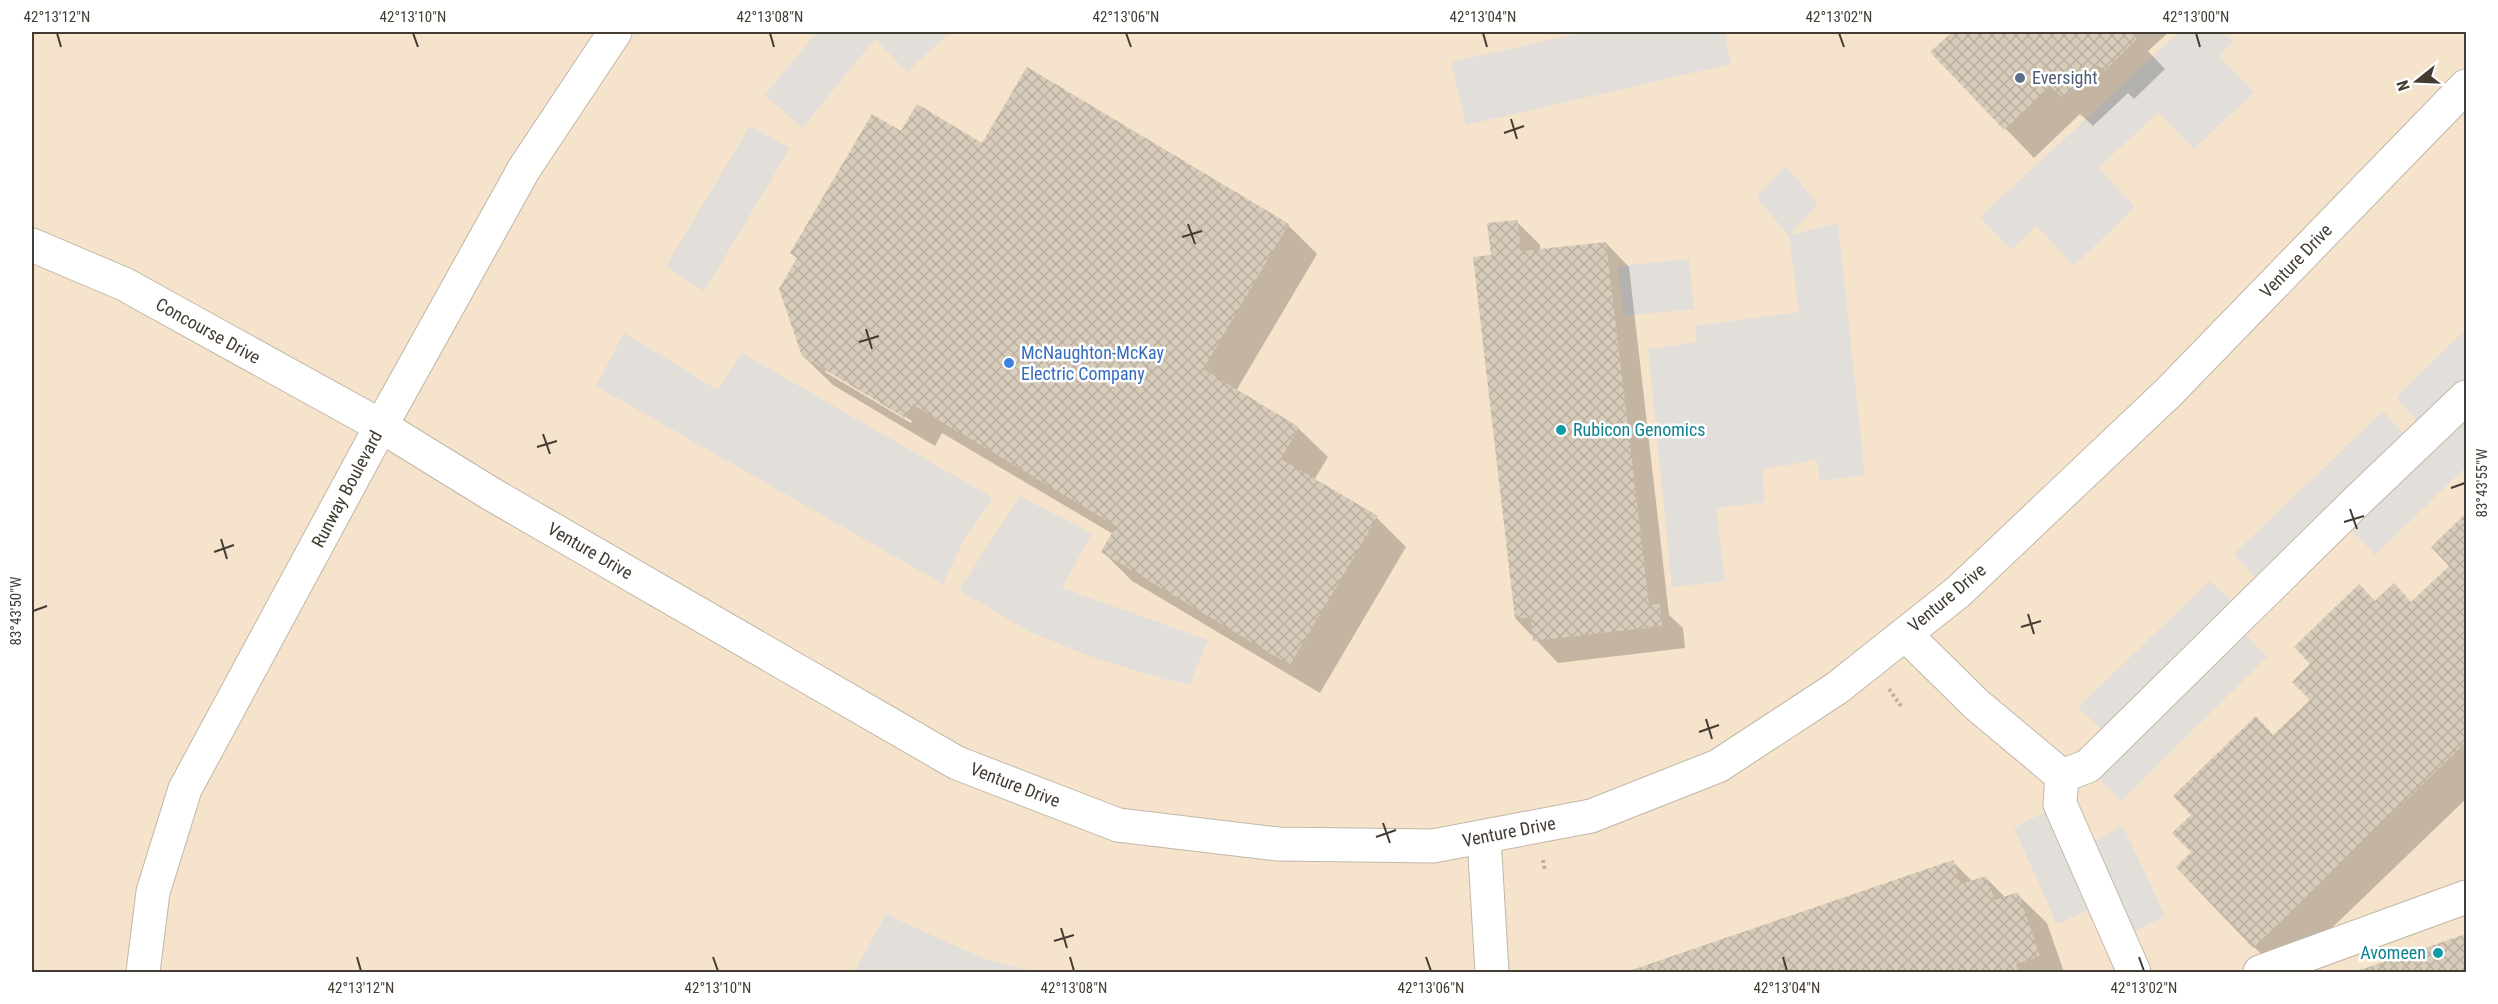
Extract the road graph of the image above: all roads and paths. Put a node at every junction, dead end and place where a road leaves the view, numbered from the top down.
1 (615, 32) edge
2 (2466, 86) edge
3 (32, 245) edge
4 (2466, 397) edge
5 (381, 426) junction
6 (1905, 634) junction
7 (2061, 776) junction
8 (1484, 838) junction
9 (2466, 897) edge
10 (143, 972) edge
11 (1492, 972) edge
12 (2134, 972) edge
13 (2260, 972) edge

1 - 5 street, Runway Boulevard
2 - 6 street, Venture Drive
3 - 5 street, Concourse Drive
4 - 7 street
5 - 8 street, Venture Drive
5 - 10 street, Runway Boulevard
6 - 7 street
6 - 8 street, Venture Drive
7 - 12 street
8 - 11 street
9 - 13 street

